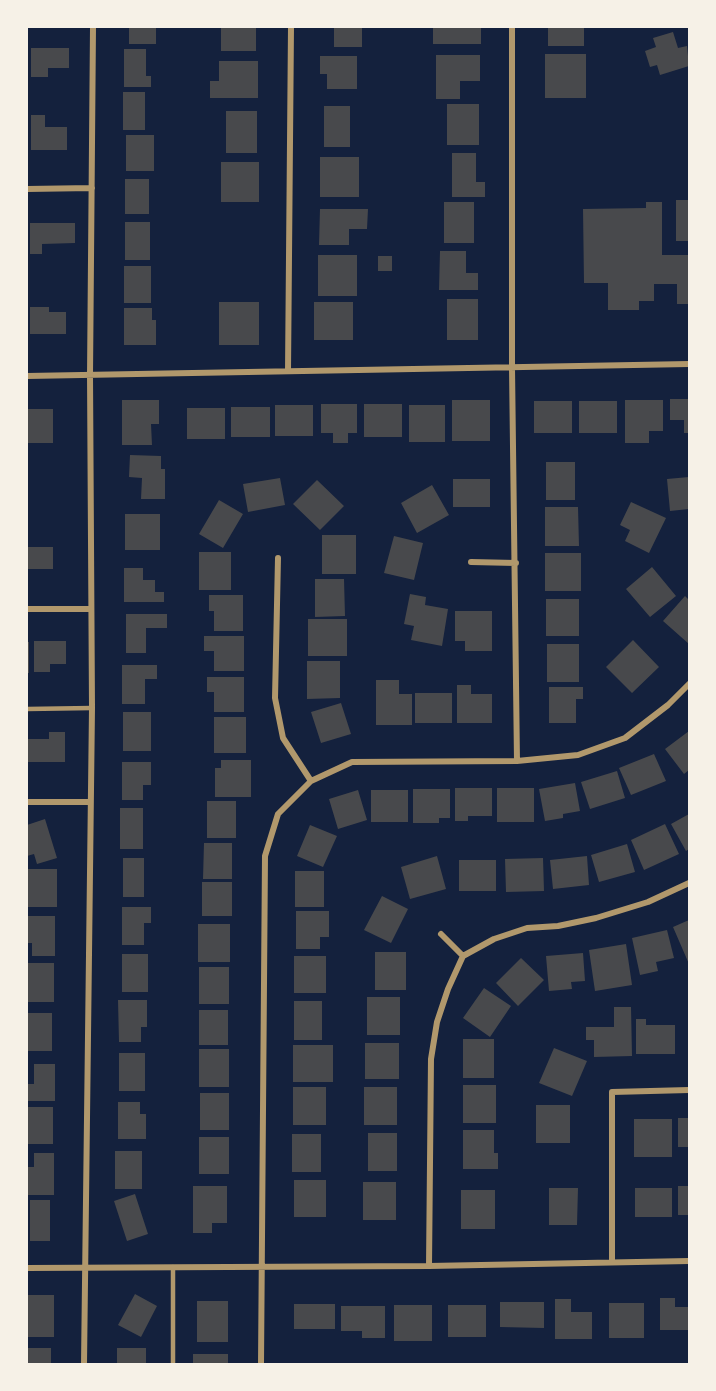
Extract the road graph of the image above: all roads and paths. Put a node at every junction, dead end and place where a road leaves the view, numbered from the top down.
1 (93, 27) edge
2 (291, 27) edge
3 (512, 27) edge
4 (92, 188) junction
5 (27, 189) edge
6 (689, 364) edge
7 (513, 368) junction
8 (288, 371) junction
9 (90, 375) junction
10 (27, 376) edge
11 (278, 558) dead end
12 (471, 562) dead end
13 (516, 563) junction
14 (27, 609) edge
15 (91, 609) junction
16 (689, 684) edge
17 (92, 708) junction
18 (27, 709) edge
19 (517, 761) junction
20 (311, 781) junction
21 (27, 802) edge
22 (90, 802) junction
23 (689, 883) edge
24 (441, 934) dead end
25 (463, 956) junction
26 (689, 1090) edge
27 (689, 1261) edge
28 (612, 1262) junction
29 (429, 1266) junction
30 (173, 1267) junction
31 (261, 1267) junction
32 (27, 1268) edge
33 (85, 1268) junction
34 (84, 1364) edge
35 (173, 1364) edge
36 (261, 1364) edge

1 - 4 street
2 - 8 street
3 - 7 street
4 - 5 street
4 - 9 street
6 - 7 street
7 - 8 street
7 - 13 street
8 - 9 street
9 - 10 street
9 - 15 street
11 - 20 street
12 - 13 street
13 - 19 street
14 - 15 street
15 - 17 street
16 - 19 street
17 - 18 lane
17 - 22 street
19 - 20 street
20 - 31 street
21 - 22 street
22 - 33 street
23 - 25 street
24 - 25 street
25 - 29 street
26 - 28 street
27 - 28 street
28 - 29 street
29 - 31 street
30 - 31 street
30 - 33 street
30 - 35 lane
31 - 36 street
32 - 33 street
33 - 34 street

